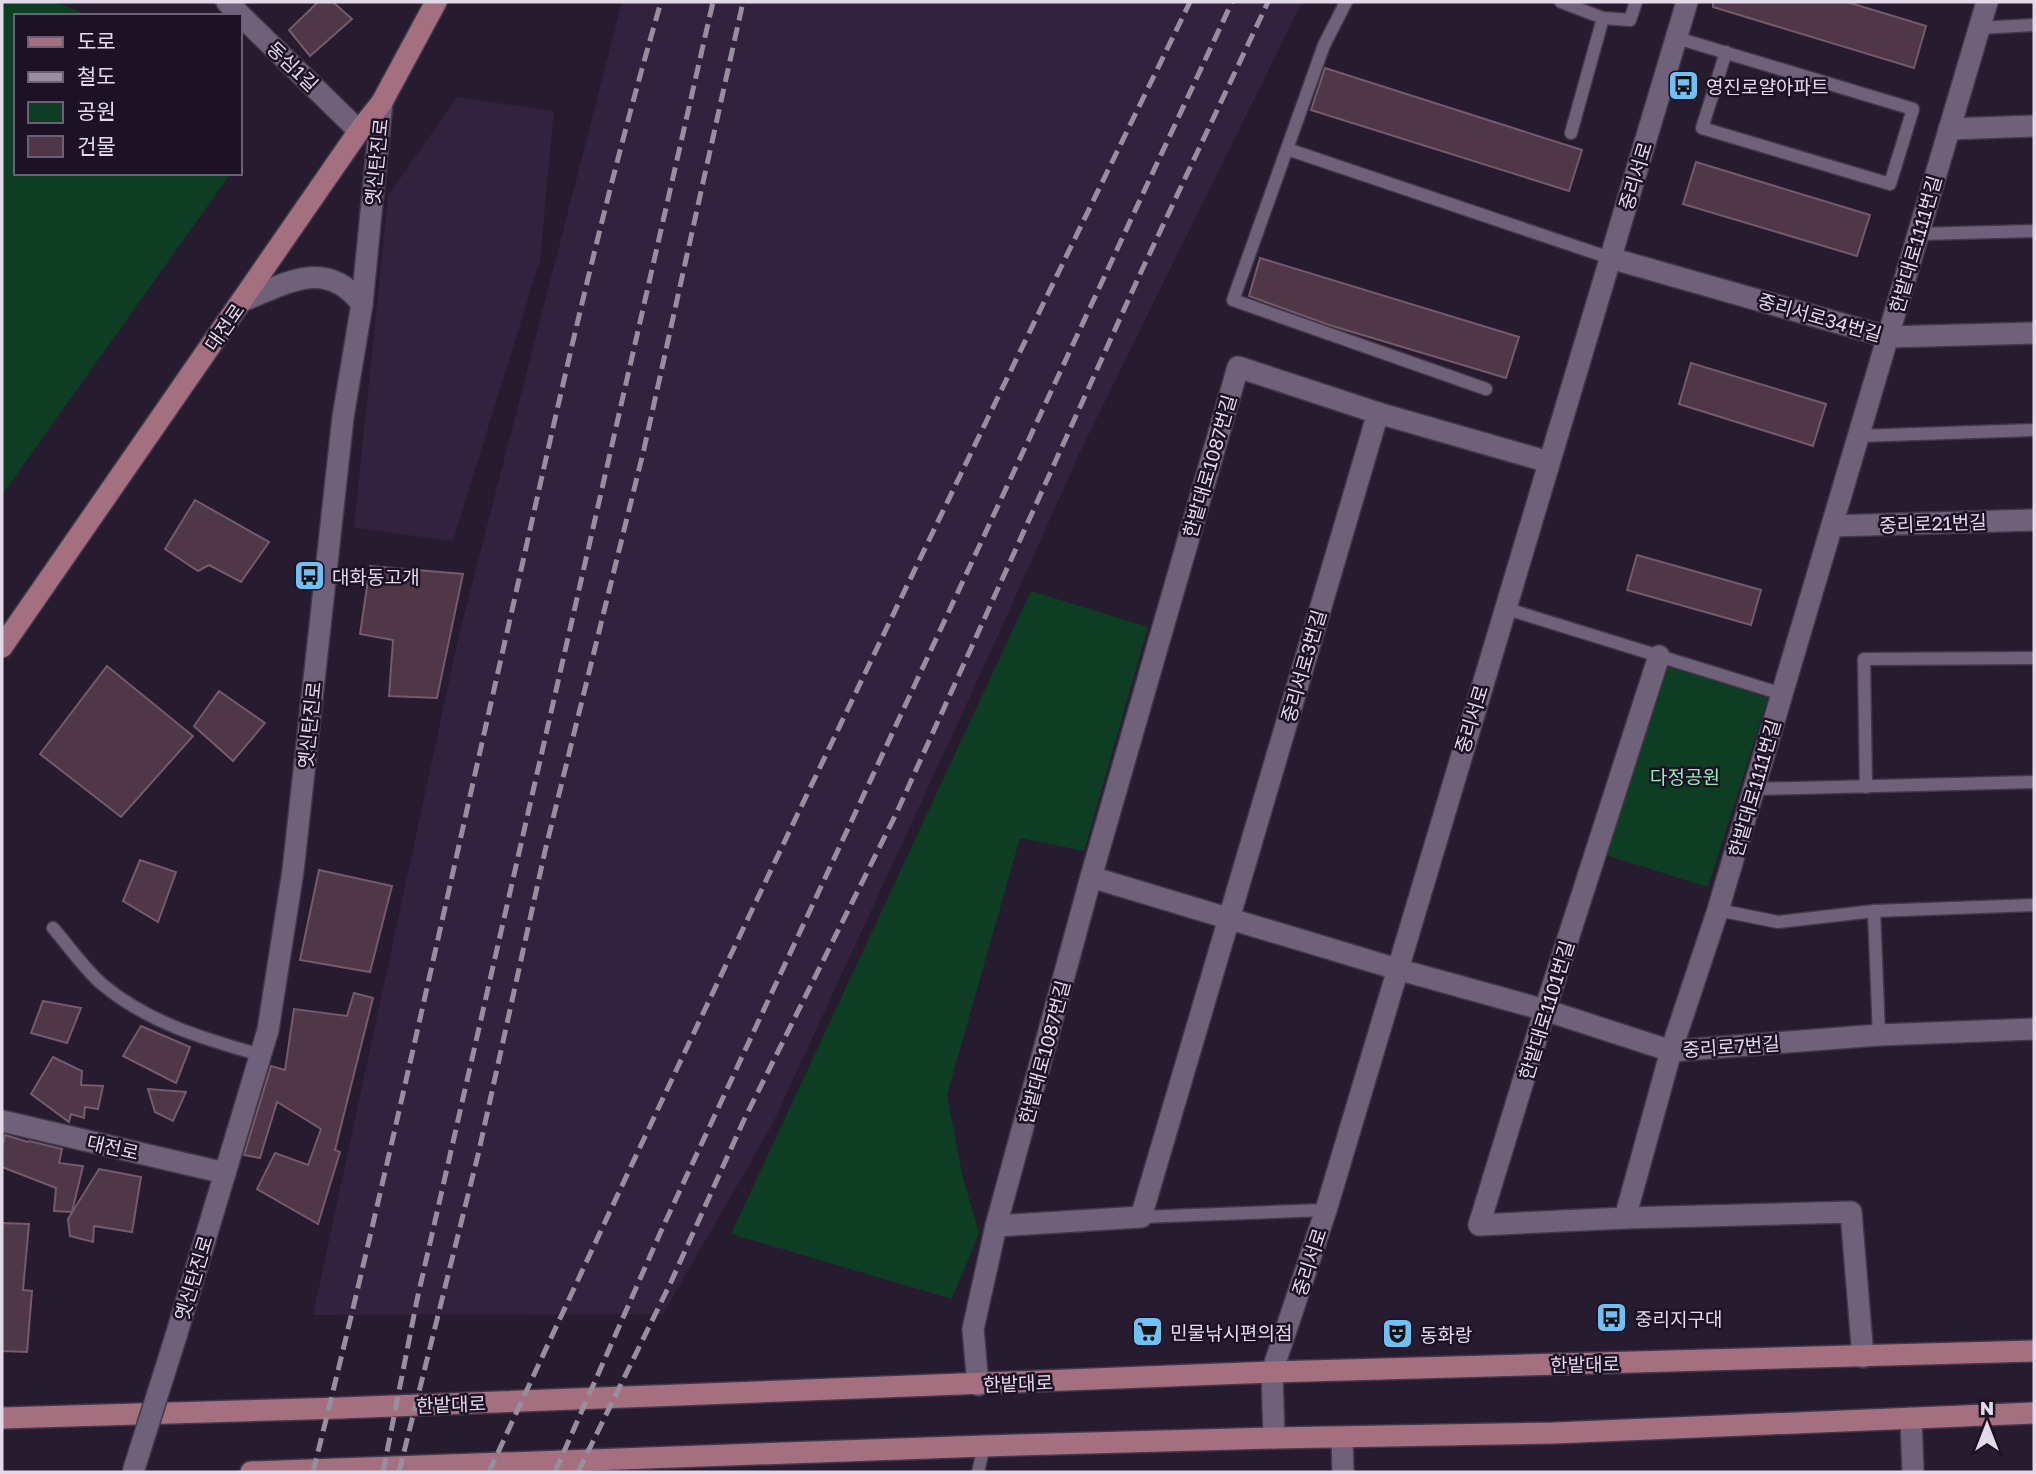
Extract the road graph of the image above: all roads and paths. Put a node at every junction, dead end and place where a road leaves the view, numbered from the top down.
1 (436, 2) edge
2 (1346, 2) edge
3 (1561, 2) edge
4 (1636, 2) edge
5 (1687, 2) edge
6 (1987, 2) edge
7 (242, 17) edge
8 (1604, 18) junction
9 (2034, 26) edge
10 (1979, 28) junction
11 (1676, 38) junction
12 (1726, 52) junction
13 (383, 102) junction
14 (2034, 126) edge
15 (1949, 129) junction
16 (359, 131) junction
17 (1571, 133) dead end
18 (1287, 149) junction
19 (2034, 231) edge
20 (1918, 234) junction
21 (1611, 258) junction
22 (242, 301) junction
23 (362, 304) junction
24 (2034, 333) edge
25 (1888, 337) junction
26 (1486, 389) dead end
27 (1378, 413) junction
28 (2034, 430) edge
29 (1858, 436) junction
30 (1549, 461) junction
31 (2034, 520) edge
32 (1832, 526) junction
33 (1504, 608) junction
34 (2, 647) edge
35 (1659, 656) junction
36 (2034, 658) edge
37 (1782, 694) junction
38 (2034, 782) edge
39 (1866, 787) junction
40 (1754, 789) junction
41 (1091, 877) junction
42 (2034, 905) edge
43 (1718, 910) junction
44 (1874, 911) junction
45 (1228, 920) junction
46 (53, 928) dead end
47 (1397, 969) junction
48 (1545, 1010) junction
49 (2034, 1029) edge
50 (1879, 1034) junction
51 (1671, 1051) junction
52 (261, 1055) junction
53 (2, 1121) edge
54 (225, 1173) junction
55 (1326, 1210) junction
56 (1141, 1217) junction
57 (1625, 1218) junction
58 (996, 1226) junction
59 (2034, 1351) edge
60 (1863, 1357) junction
61 (1272, 1372) junction
62 (978, 1385) junction
63 (2034, 1412) edge
64 (2, 1418) edge
65 (1911, 1418) junction
66 (1274, 1438) junction
67 (1342, 1438) junction
68 (984, 1446) junction
69 (133, 1472) edge
70 (251, 1472) edge
71 (978, 1472) edge
72 (1343, 1472) edge
73 (1913, 1472) edge

1 - 13 main road, 대전로
2 - 18 lane
3 - 8 lane
4 - 8 lane
5 - 11 street, 중리서로
6 - 10 street, 한밭대로1111번길
7 - 16 street, 동심1길
8 - 17 lane
9 - 10 lane
10 - 15 street, 한밭대로1111번길
11 - 12 lane
11 - 21 street, 중리서로
12 - 12 lane
13 - 16 main road, 대전로
13 - 23 street, 옛신탄진로
14 - 15 street
15 - 20 street, 한밭대로1111번길
16 - 22 main road, 대전로
18 - 21 lane
18 - 26 lane
19 - 20 lane
20 - 25 street, 한밭대로1111번길
21 - 25 street, 중리서로34번길
21 - 30 street, 중리서로
22 - 23 street
22 - 34 main road, 대전로
23 - 52 street, 옛신탄진로
24 - 25 street, 중리서로34번길
25 - 29 street, 한밭대로1111번길
27 - 30 street, 한밭대로1087번길
27 - 41 street, 한밭대로1087번길
27 - 45 street, 중리서로3번길
28 - 29 lane
29 - 32 street, 한밭대로1111번길
30 - 33 street, 중리서로
31 - 32 street, 중리로21번길
32 - 37 street, 한밭대로1111번길
33 - 35 lane
33 - 47 street, 중리서로
35 - 37 lane
35 - 48 street, 한밭대로1101번길
36 - 39 lane
37 - 40 street, 한밭대로1111번길
38 - 39 lane
39 - 40 lane
40 - 43 street, 한밭대로1111번길
41 - 45 street
41 - 58 street, 한밭대로1087번길
42 - 44 lane
43 - 44 lane
43 - 51 street, 한밭대로1111번길
44 - 50 lane
45 - 47 street
45 - 56 street, 중리서로3번길
46 - 52 lane
47 - 48 street, 중리로7번길
47 - 55 street, 중리서로
48 - 51 street, 중리로7번길
48 - 57 street, 한밭대로1101번길
49 - 50 street, 중리로7번길
50 - 51 street, 중리로7번길
51 - 57 street, 한밭대로1111번길
52 - 54 street, 옛신탄진로
53 - 54 street, 대전로
54 - 69 street, 옛신탄진로, bridge
55 - 56 lane
55 - 61 street, 중리서로
56 - 58 street
57 - 60 street
58 - 62 street, 한밭대로1087번길
59 - 60 main road, 한밭대로
60 - 61 main road, 한밭대로
61 - 62 main road, 한밭대로
61 - 66 street, 중리서로
62 - 64 main road, 한밭대로
63 - 65 main road
65 - 67 main road
65 - 73 street
66 - 67 main road
66 - 68 main road
67 - 72 street
68 - 70 main road
68 - 71 lane

